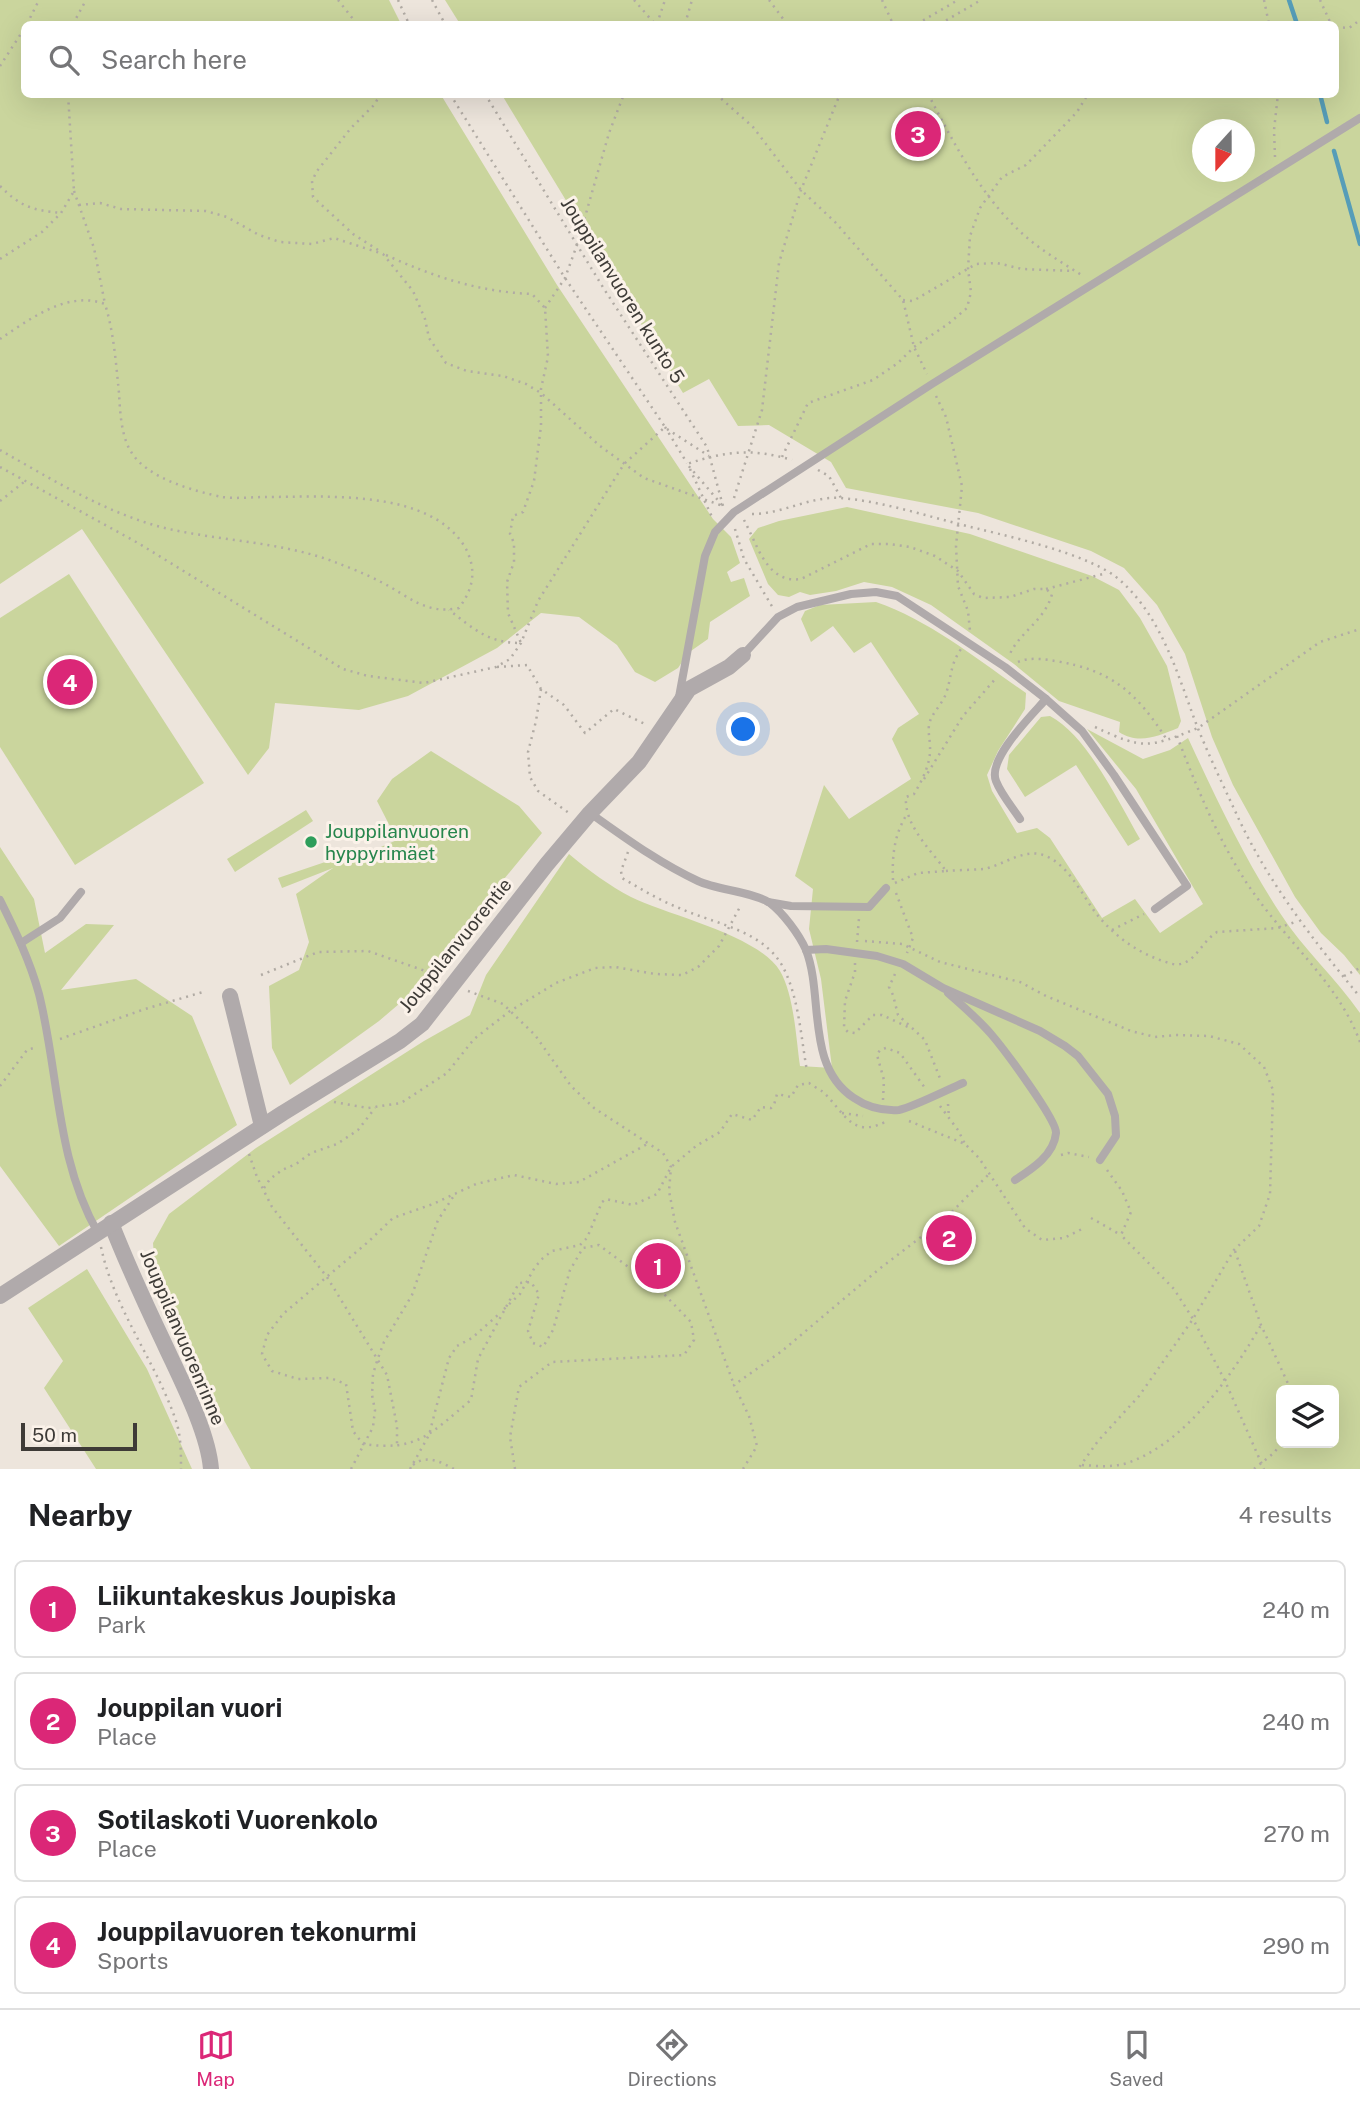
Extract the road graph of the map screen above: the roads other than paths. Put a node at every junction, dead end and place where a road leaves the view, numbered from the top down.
1 (1360, 118) edge
2 (743, 655) joint
3 (1046, 699) junction
4 (680, 703) junction
5 (582, 815) junction
6 (1020, 819) dead end
7 (890, 886) road end
8 (81, 892) dead end
9 (0, 900) edge
10 (768, 902) junction
11 (1155, 909) road end
12 (21, 943) junction
13 (806, 950) junction
14 (941, 987) junction
15 (230, 996) dead end
16 (963, 1083) dead end
17 (261, 1126) junction
18 (1100, 1160) road end
19 (1015, 1180) dead end
20 (105, 1228) junction
21 (0, 1296) edge
22 (211, 1469) edge

1 - 4 lane
2 - 3 lane
2 - 4 street, Jouppilanvuorentie
3 - 6 lane
3 - 11 lane
4 - 5 street, Jouppilanvuorentie
5 - 10 lane
5 - 17 street, Jouppilanvuorentie
7 - 10 lane
8 - 12 lane
9 - 12 lane
10 - 13 lane
12 - 20 lane
13 - 14 lane
13 - 16 lane
14 - 18 lane
14 - 19 lane
15 - 17 street
17 - 20 street, Jouppilanvuorentie
20 - 21 street, Jouppilanvuorentie
20 - 22 street, Jouppilanvuorenrinne

